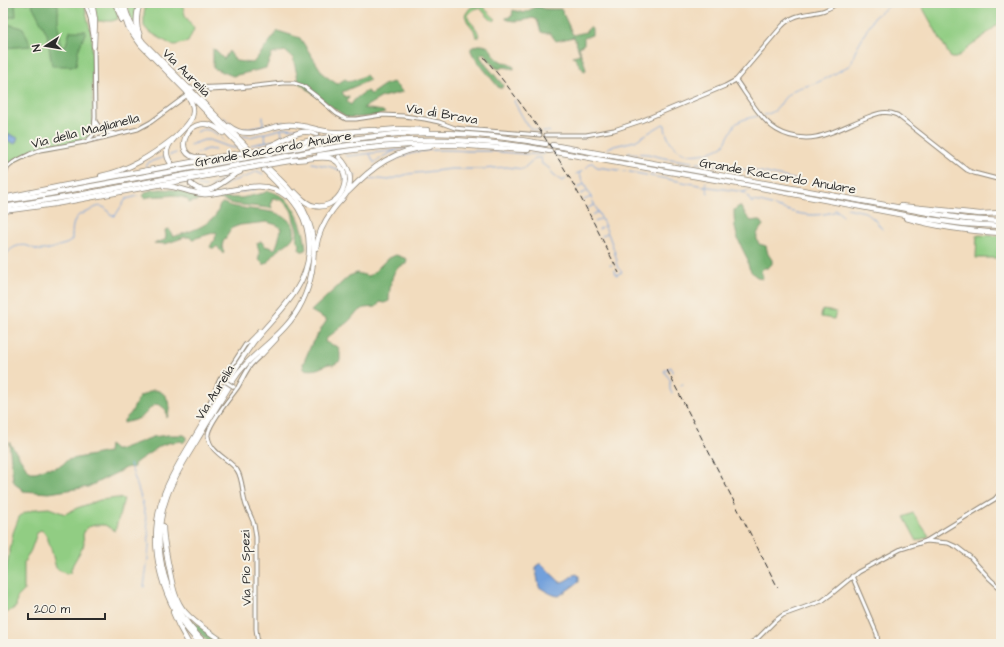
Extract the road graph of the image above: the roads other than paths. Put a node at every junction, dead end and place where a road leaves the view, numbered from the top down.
1 (85, 3) edge
2 (89, 3) edge
3 (92, 3) edge
4 (116, 3) edge
5 (120, 3) edge
6 (124, 3) edge
7 (140, 3) edge
8 (836, 3) edge
9 (141, 45) junction
10 (94, 46) junction
11 (148, 48) junction
12 (170, 75) junction
13 (736, 80) junction
14 (188, 88) junction
15 (186, 96) dead end
16 (202, 102) junction
17 (95, 121) junction
18 (101, 130) junction
19 (376, 130) junction
20 (94, 131) junction
21 (451, 133) junction
22 (117, 135) junction
23 (540, 135) dead end
24 (546, 136) dead end
25 (317, 137) junction
26 (99, 139) junction
27 (173, 139) junction
28 (86, 142) junction
29 (453, 144) junction
30 (546, 144) dead end
31 (552, 145) dead end
32 (241, 150) junction
33 (259, 152) junction
34 (556, 152) dead end
35 (339, 154) junction
36 (293, 160) junction
37 (169, 161) dead end
38 (252, 166) junction
39 (345, 167) junction
40 (268, 168) junction
41 (4, 170) edge
42 (276, 175) junction
43 (348, 177) junction
44 (1001, 180) edge
45 (191, 184) dead end
46 (62, 186) junction
47 (3, 191) edge
48 (345, 194) junction
49 (105, 195) junction
50 (3, 198) edge
51 (3, 202) edge
52 (882, 205) junction
53 (3, 207) edge
54 (3, 211) edge
55 (887, 212) junction
56 (1001, 214) edge
57 (1001, 221) edge
58 (1001, 226) edge
59 (1001, 233) edge
60 (308, 234) junction
61 (312, 269) junction
62 (270, 323) junction
63 (281, 331) junction
64 (250, 341) joint
65 (261, 355) joint
66 (221, 379) junction
67 (236, 388) junction
68 (206, 411) joint
69 (208, 433) joint
70 (193, 440) junction
71 (1001, 492) edge
72 (164, 504) junction
73 (926, 541) junction
74 (852, 576) junction
75 (1001, 589) edge
76 (168, 596) junction
77 (189, 644) edge
78 (201, 644) edge
79 (206, 644) edge
80 (226, 644) edge
81 (257, 644) edge
82 (749, 644) edge
83 (878, 644) edge

1 - 10 street
2 - 10 street
3 - 10 highway
4 - 9 highway
5 - 9 highway, Via Aurelia
6 - 11 highway, Via Aurelia
7 - 11 highway
8 - 13 street
9 - 12 highway, Via Aurelia
10 - 17 street
11 - 14 highway, Via Aurelia
12 - 27 highway
12 - 32 highway, Via Aurelia
13 - 24 street
13 - 44 street
14 - 16 highway, Via Aurelia
14 - 23 street, Via di Brava
15 - 22 street, Via della Maglianella
16 - 19 highway
16 - 32 highway, Via Aurelia
17 - 18 street
17 - 20 street
18 - 22 street
18 - 26 street
19 - 21 highway
19 - 25 highway, bridge
20 - 26 street
20 - 28 street
21 - 30 highway, Grande Raccordo Anulare
21 - 33 highway, Grande Raccordo Anulare, bridge
22 - 26 street, Via della Maglianella
25 - 33 highway
25 - 33 highway
26 - 28 street, Via della Maglianella
27 - 37 highway
27 - 46 highway
28 - 41 street, Via della Maglianella
29 - 35 highway
29 - 38 highway, Grande Raccordo Anulare, bridge
29 - 48 highway
31 - 52 highway, Grande Raccordo Anulare
32 - 32 highway
32 - 33 highway, bridge
32 - 46 highway
33 - 51 highway, Grande Raccordo Anulare, bridge
34 - 55 highway, Grande Raccordo Anulare
35 - 36 highway, bridge
35 - 39 highway
36 - 39 highway
36 - 40 highway
38 - 40 highway, bridge
38 - 45 highway
38 - 49 highway
38 - 53 highway, Grande Raccordo Anulare
39 - 43 highway
40 - 42 highway, Via Aurelia
40 - 60 highway, Via Aurelia
41 - 47 street, Via della Maglianella
42 - 43 highway
42 - 61 highway, Via Aurelia
43 - 48 highway
46 - 50 highway
48 - 61 highway
49 - 54 highway
49 - 60 highway
52 - 56 highway
52 - 57 highway, Grande Raccordo Anulare
55 - 58 highway, Grande Raccordo Anulare
55 - 59 highway
60 - 62 highway, Via Aurelia
61 - 63 highway, Via Aurelia
62 - 64 highway
62 - 70 highway, Via Aurelia
63 - 65 highway
63 - 72 highway, Via Aurelia
64 - 66 street, Via Aurelia
65 - 67 street, Via Aurelia
66 - 67 street, bridge
66 - 68 street, Via Aurelia
67 - 69 street, Via Aurelia
68 - 70 highway
69 - 81 street, Via Pio Spezi
70 - 76 highway, Via Aurelia
71 - 73 street
72 - 79 highway, Via Aurelia
72 - 80 highway
73 - 74 street
73 - 75 street
74 - 82 street
74 - 83 street
76 - 77 highway
76 - 78 highway, Via Aurelia

